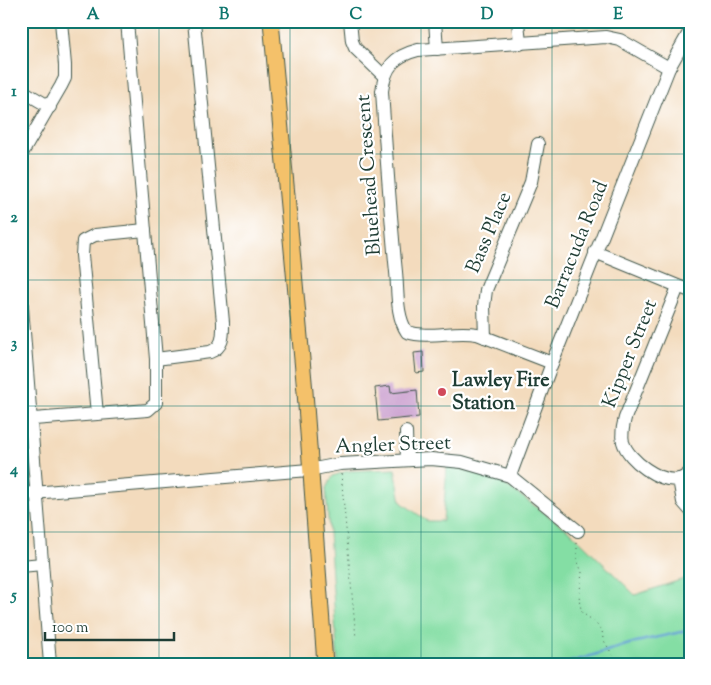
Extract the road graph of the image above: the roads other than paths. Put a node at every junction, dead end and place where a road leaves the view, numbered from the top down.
1 (61, 21) edge
2 (126, 21) edge
3 (194, 21) edge
4 (271, 21) edge
5 (350, 21) edge
6 (435, 21) edge
7 (518, 21) edge
8 (690, 31) edge
9 (520, 44) junction
10 (437, 49) junction
11 (669, 68) junction
12 (384, 76) junction
13 (21, 90) edge
14 (50, 107) junction
15 (538, 144) dead end
16 (21, 156) edge
17 (145, 230) junction
18 (595, 252) junction
19 (684, 289) edge
20 (21, 294) edge
21 (485, 337) junction
22 (156, 359) junction
23 (552, 363) junction
24 (98, 414) junction
25 (26, 420) edge
26 (406, 432) dead end
27 (407, 460) junction
28 (309, 470) junction
29 (510, 476) junction
30 (684, 476) edge
31 (36, 492) junction
32 (21, 494) edge
33 (690, 510) edge
34 (578, 531) road end
35 (42, 564) junction
36 (21, 566) edge
37 (50, 664) edge
38 (325, 664) edge

1 - 14 street
2 - 17 street
3 - 22 street
4 - 28 main road
5 - 12 street
6 - 10 street
7 - 9 street
8 - 11 street, Barracuda Road
9 - 10 street, Bluehead Crescent
9 - 11 street, Bluehead Crescent
10 - 12 street, Bluehead Crescent
11 - 18 street, Barracuda Road
12 - 21 street, Bluehead Crescent
13 - 14 street
14 - 16 street
15 - 21 street, Bass Place
17 - 22 street
17 - 24 street
18 - 19 street
18 - 23 street, Barracuda Road
19 - 30 street, Kipper Street
20 - 25 street
21 - 23 street, Bluehead Crescent
22 - 24 street
23 - 29 street, Barracuda Road
24 - 25 street
25 - 31 street
26 - 27 street
27 - 28 street, Angler Street
27 - 29 street, Angler Street
28 - 31 street, Angler Street
28 - 38 main road
29 - 34 street, Angler Street
30 - 33 street
31 - 32 street, Angler Street
31 - 35 street
35 - 36 street
35 - 37 street

